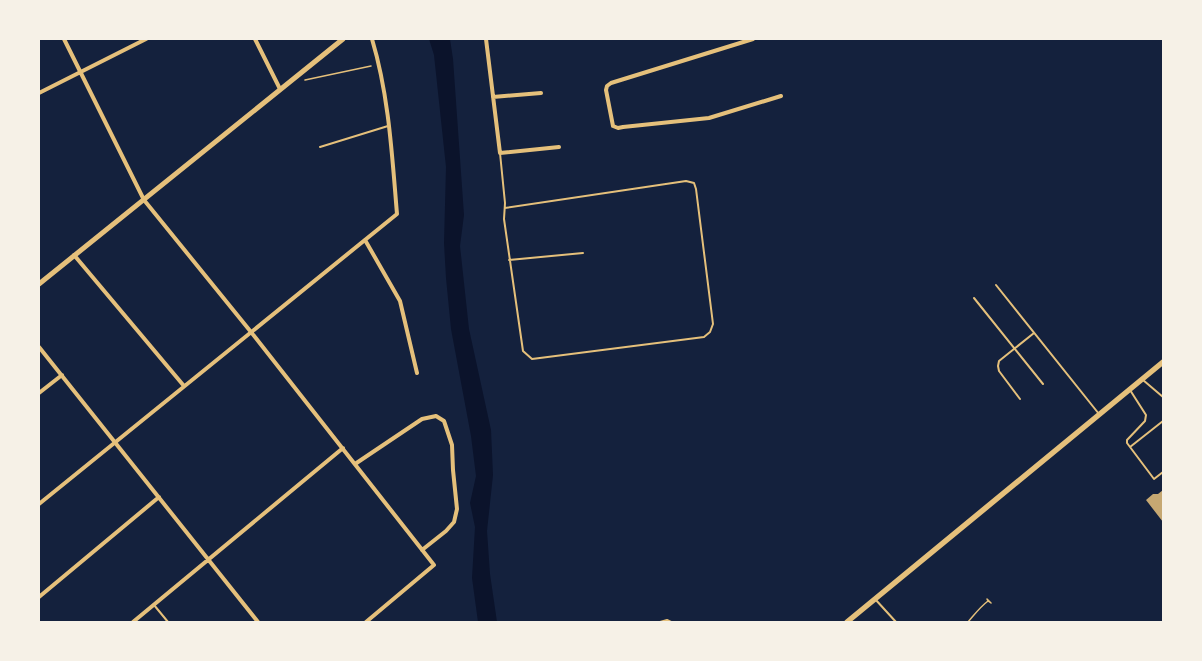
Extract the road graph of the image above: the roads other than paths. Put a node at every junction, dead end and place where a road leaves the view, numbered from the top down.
1 (64, 39) edge
2 (146, 39) edge
3 (255, 39) edge
4 (343, 39) edge
5 (372, 39) edge
6 (486, 39) edge
7 (753, 39) edge
8 (81, 72) junction
9 (280, 89) junction
10 (39, 93) edge
11 (541, 93) dead end
12 (781, 96) dead end
13 (493, 97) junction
14 (389, 126) junction
15 (320, 146) dead end
16 (559, 147) dead end
17 (500, 153) junction
18 (144, 200) junction
19 (505, 208) junction
20 (365, 240) junction
21 (583, 253) dead end
22 (74, 255) junction
23 (509, 260) junction
24 (39, 284) edge
25 (996, 286) dead end
26 (974, 298) dead end
27 (251, 332) junction
28 (1034, 333) junction
29 (39, 347) edge
30 (1014, 348) junction
31 (1163, 362) edge
32 (418, 373) dead end
33 (62, 375) junction
34 (1142, 379) junction
35 (1043, 384) dead end
36 (184, 386) junction
37 (1130, 389) junction
38 (39, 393) edge
39 (1163, 397) edge
40 (1020, 399) dead end
41 (1099, 414) junction
42 (1163, 421) edge
43 (116, 442) junction
44 (1130, 447) junction
45 (343, 448) junction
46 (355, 464) junction
47 (1163, 472) edge
48 (159, 496) junction
49 (39, 504) edge
50 (422, 550) junction
51 (208, 559) junction
52 (39, 597) edge
53 (875, 599) junction
54 (154, 605) junction
55 (133, 622) edge
56 (168, 622) edge
57 (258, 622) edge
58 (366, 622) edge
59 (660, 622) edge
60 (671, 622) edge
61 (847, 622) edge
62 (896, 622) edge

1 - 8 street
2 - 8 street
3 - 9 street
4 - 9 street
5 - 14 street
6 - 13 street
7 - 12 street
8 - 10 street
8 - 18 street
9 - 18 street
11 - 13 street
13 - 17 street
14 - 15 lane
14 - 20 street
16 - 17 street
17 - 19 lane
18 - 22 street
18 - 27 street
19 - 23 lane
19 - 23 lane
20 - 27 street
20 - 32 street
21 - 23 lane
22 - 24 street
22 - 36 street
25 - 28 lane
26 - 30 lane
27 - 36 street
27 - 45 street
28 - 30 lane
28 - 41 lane
29 - 33 street
30 - 35 lane
30 - 40 lane
31 - 34 main road
33 - 38 street
33 - 43 street
34 - 37 main road
34 - 39 lane
36 - 43 street
37 - 41 main road
37 - 44 lane
41 - 53 main road
42 - 44 lane
43 - 48 street
43 - 49 street
44 - 47 lane
45 - 46 street
45 - 51 street
46 - 50 street
46 - 50 street
48 - 51 street
48 - 52 street
50 - 58 street
51 - 54 street
51 - 57 street
53 - 61 main road
53 - 62 lane
54 - 55 street
54 - 56 lane
59 - 60 lane

